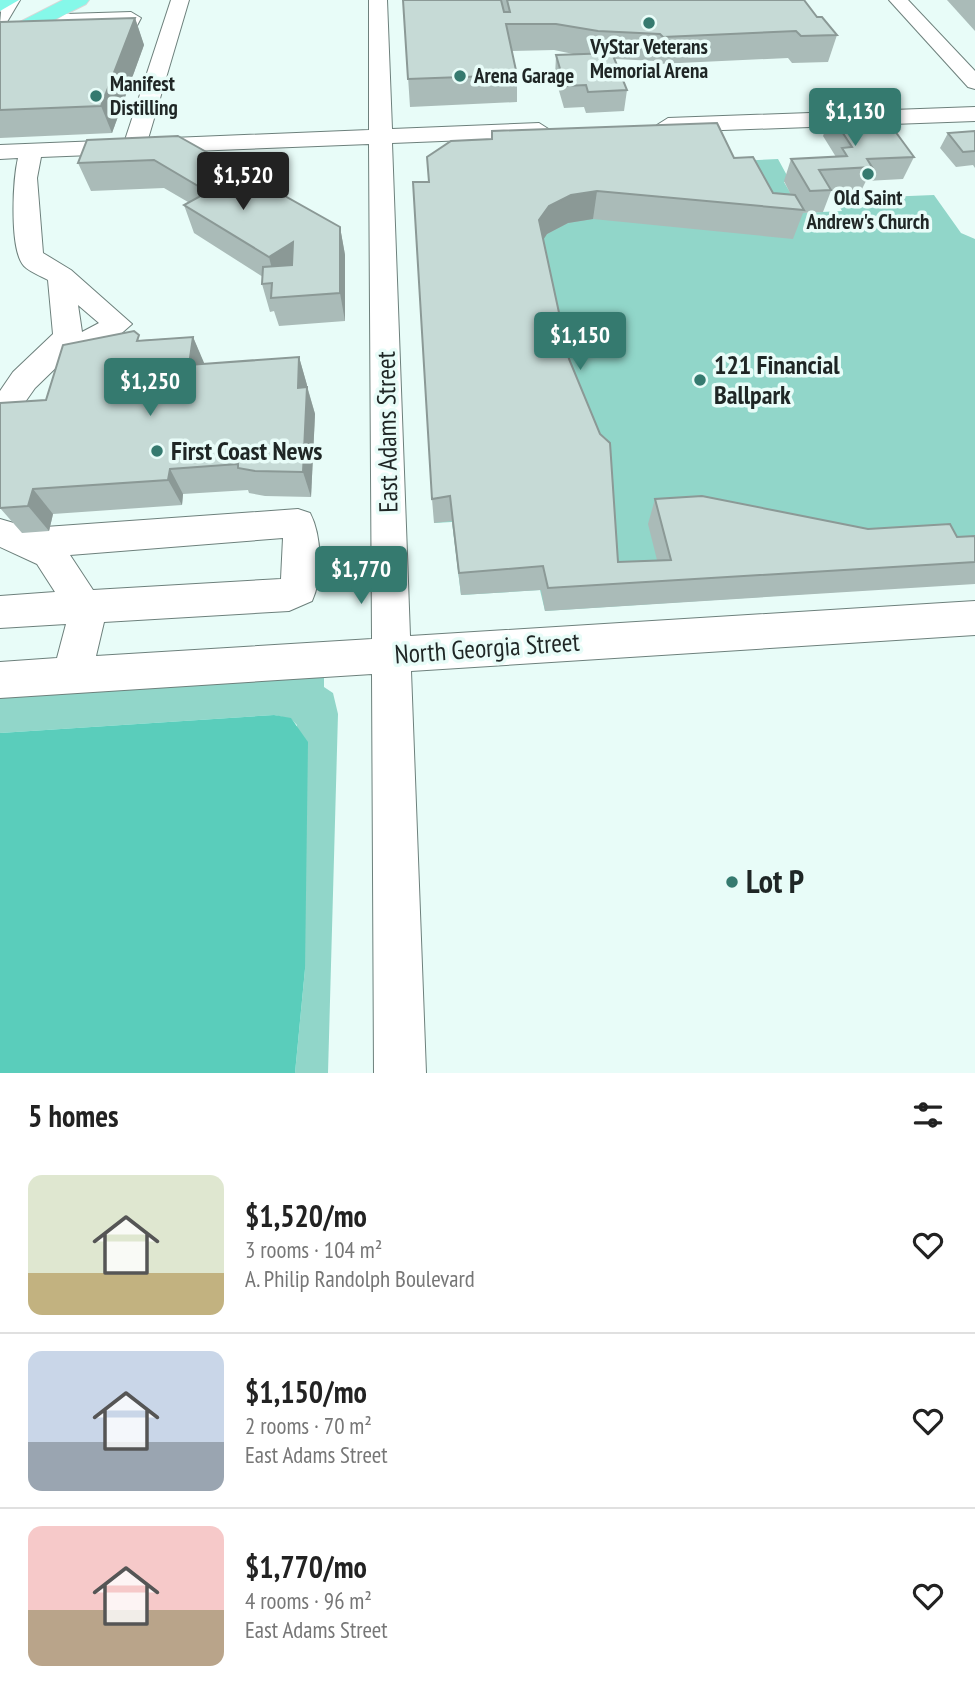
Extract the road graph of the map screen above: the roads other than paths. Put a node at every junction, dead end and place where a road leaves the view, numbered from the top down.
1 (10, 0) edge
2 (51, 0) edge
3 (79, 0) edge
4 (97, 0) edge
5 (180, 0) edge
6 (378, 0) edge
7 (898, 0) edge
8 (0, 5) edge
9 (0, 18) edge
10 (66, 20) edge
11 (0, 25) edge
12 (0, 40) edge
13 (975, 83) edge
14 (975, 114) edge
15 (649, 126) edge
16 (565, 129) edge
17 (380, 137) junction
18 (134, 147) junction
19 (31, 151) junction
20 (0, 152) edge
21 (61, 276) junction
22 (58, 349) junction
23 (0, 414) edge
24 (15, 538) edge
25 (85, 609) junction
26 (0, 612) edge
27 (975, 618) edge
28 (391, 654) junction
29 (71, 676) junction
30 (0, 680) edge
31 (400, 1073) edge

1 - 8 main road
1 - 9 street
2 - 11 main road
3 - 12 main road
4 - 10 street
5 - 18 street
6 - 17 street, East Adams Street
7 - 13 street
14 - 15 street
16 - 17 street
17 - 18 street
17 - 28 street, East Adams Street
18 - 19 street
19 - 20 street
19 - 21 street
21 - 22 street
21 - 22 street
22 - 23 street
24 - 25 street
24 - 25 street
25 - 26 street
25 - 29 street
27 - 28 street, North Georgia Street
28 - 29 street, North Georgia Street
28 - 31 street, East Adams Street
29 - 30 street, North Georgia Street

